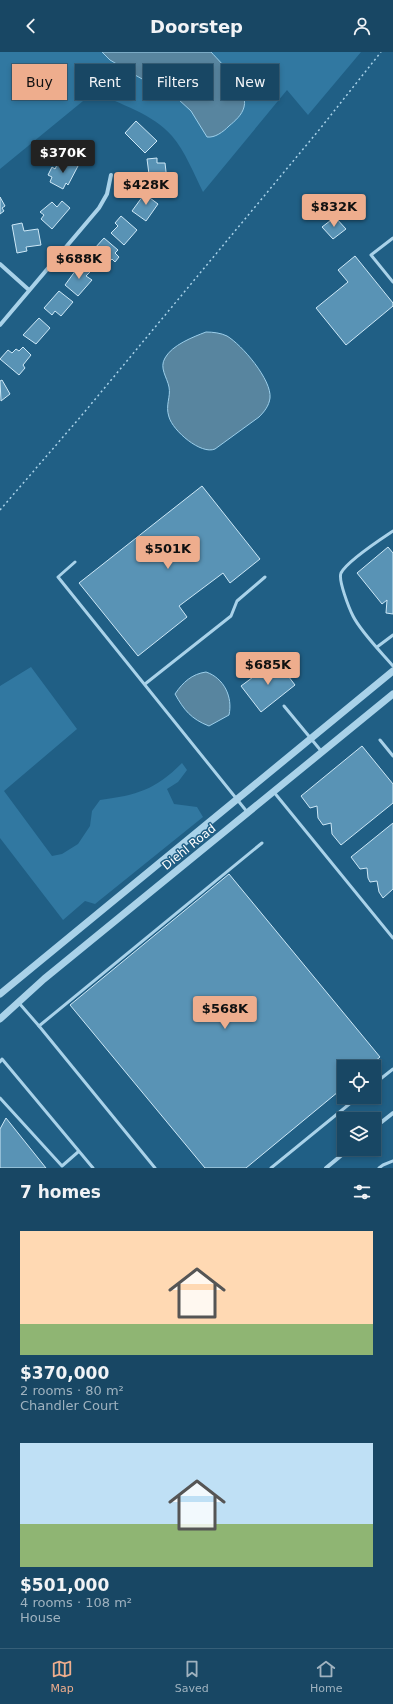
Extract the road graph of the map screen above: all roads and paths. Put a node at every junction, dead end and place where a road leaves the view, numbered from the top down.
1 (381, 52) edge
2 (112, 175) dead end
3 (393, 238) edge
4 (0, 264) edge
5 (393, 282) edge
6 (29, 290) junction
7 (0, 325) edge
8 (0, 510) edge
9 (393, 531) edge
10 (75, 562) dead end
11 (265, 577) dead end
12 (393, 634) edge
13 (378, 647) junction
14 (393, 666) edge
15 (393, 671) edge
16 (145, 684) junction
17 (393, 694) edge
18 (284, 706) dead end
19 (311, 738) junction
20 (380, 740) dead end
21 (322, 752) junction
22 (393, 756) edge
23 (274, 791) junction
24 (236, 799) junction
25 (248, 812) junction
26 (262, 843) dead end
27 (393, 938) edge
28 (0, 994) edge
29 (18, 1002) junction
30 (0, 1018) edge
31 (40, 1026) junction
32 (0, 1062) edge
33 (393, 1069) edge
34 (381, 1078) edge
35 (2, 1099) edge
36 (0, 1104) edge
37 (349, 1104) edge
38 (393, 1113) edge
39 (381, 1122) edge
40 (78, 1152) junction
41 (341, 1156) edge
42 (393, 1161) edge
43 (93, 1168) edge
44 (156, 1168) edge
45 (271, 1168) edge
46 (326, 1168) edge
47 (379, 1168) edge

1 - 8 path
2 - 6 street
3 - 5 lane
4 - 6 street
6 - 7 street
9 - 13 lane
10 - 16 lane
11 - 16 lane
12 - 13 lane
13 - 14 lane
15 - 19 street, Diehl Road
16 - 24 lane
17 - 21 street, Diehl Road
18 - 19 lane
19 - 21 lane
19 - 24 street, Diehl Road
20 - 22 lane
21 - 23 street, Diehl Road
23 - 25 street, Diehl Road
23 - 27 lane
24 - 25 lane
24 - 28 street, Diehl Road
25 - 29 street, Diehl Road
26 - 31 lane
29 - 30 street, Diehl Road
29 - 31 lane
31 - 44 lane
32 - 40 lane
33 - 34 lane
35 - 36 lane
35 - 40 lane
37 - 45 lane
38 - 39 street
40 - 43 lane
41 - 46 street
42 - 47 lane

